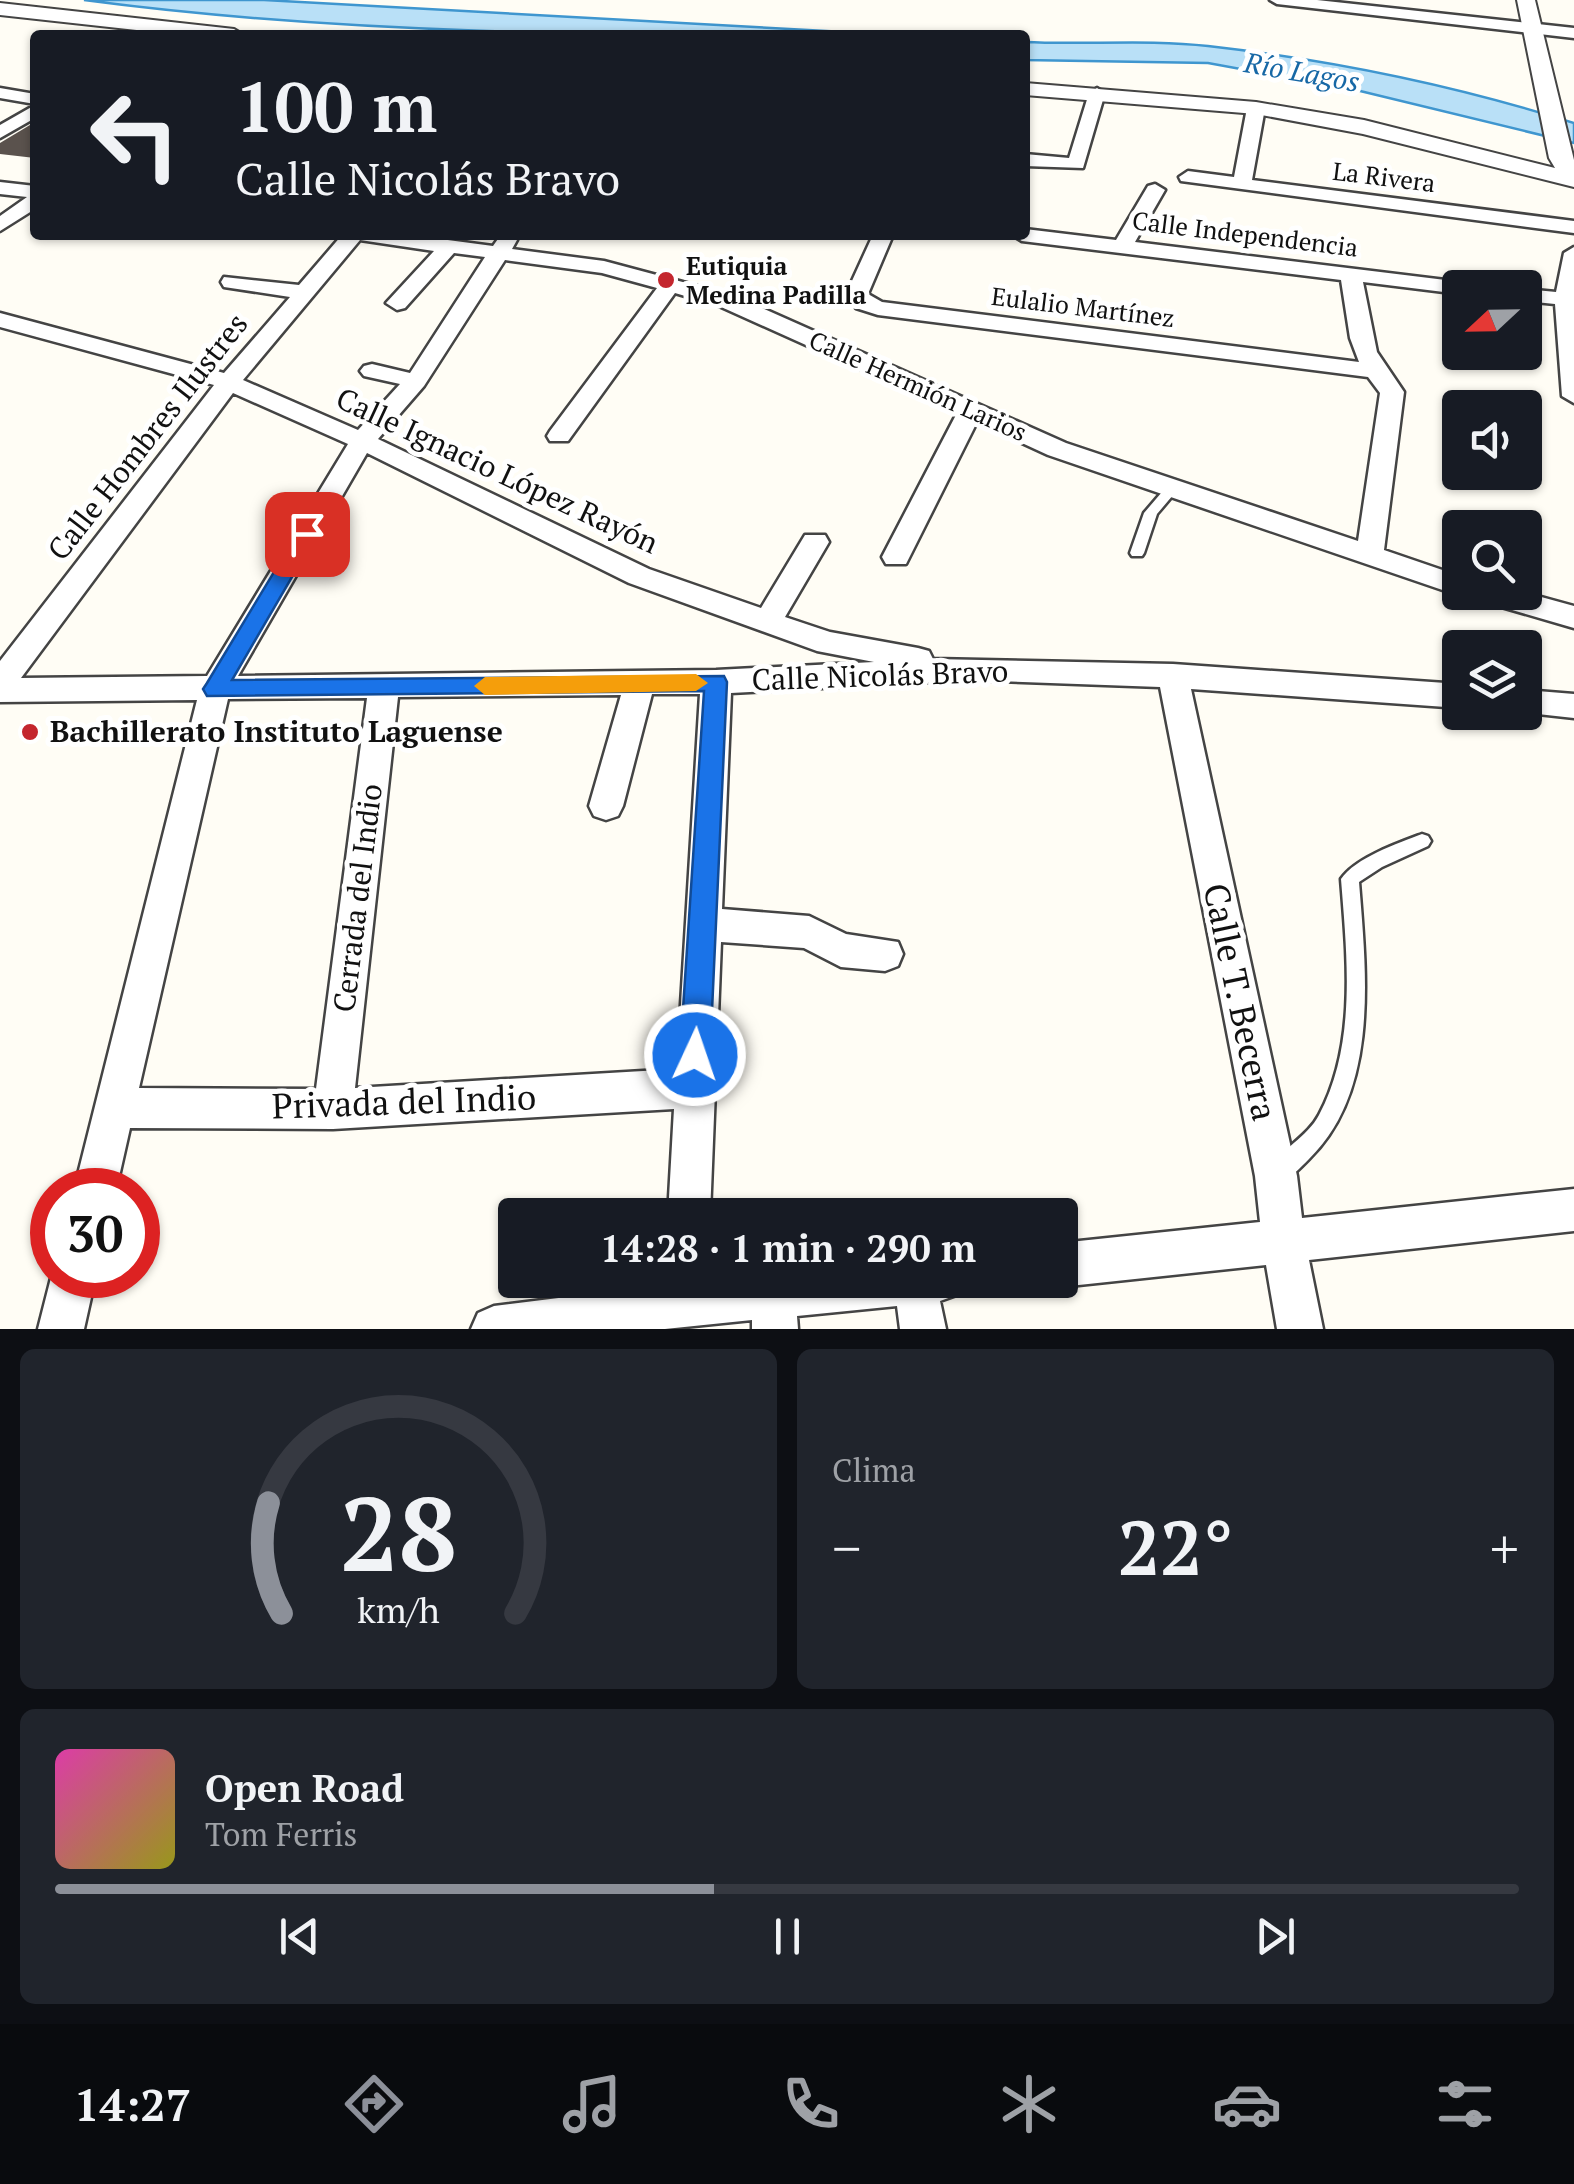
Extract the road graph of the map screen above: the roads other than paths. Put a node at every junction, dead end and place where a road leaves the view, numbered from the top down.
1 (1277, 0) edge
2 (1526, 0) edge
3 (1453, 1) edge
4 (0, 10) edge
5 (1491, 10) dead end
6 (1446, 18) junction
7 (0, 20) edge
8 (1530, 24) junction
9 (1561, 26) edge
10 (91, 30) edge
11 (151, 30) edge
12 (1030, 79) edge
13 (1030, 89) edge
14 (1097, 93) junction
15 (0, 94) edge
16 (1556, 95) junction
17 (30, 106) edge
18 (1256, 108) junction
19 (30, 112) edge
20 (1574, 126) edge
21 (0, 134) edge
22 (1030, 160) edge
23 (1569, 169) edge
24 (1188, 177) dead end
25 (1242, 184) junction
26 (0, 188) edge
27 (1156, 190) dead end
28 (30, 191) edge
29 (30, 204) edge
30 (0, 225) edge
31 (1574, 227) edge
32 (1030, 236) edge
33 (349, 240) edge
34 (396, 240) edge
35 (882, 240) edge
36 (504, 245) edge
37 (1122, 246) junction
38 (448, 248) junction
39 (1574, 254) edge
40 (1351, 274) junction
41 (232, 282) dead end
42 (671, 284) junction
43 (1442, 285) edge
44 (302, 292) junction
45 (1542, 297) edge
46 (1569, 300) edge
47 (397, 303) dead end
48 (0, 320) edge
49 (372, 371) dead end
50 (1372, 371) junction
51 (416, 381) junction
52 (229, 382) junction
53 (1574, 396) edge
54 (971, 410) junction
55 (559, 436) dead end
56 (362, 441) junction
57 (1173, 488) junction
58 (815, 542) dead end
59 (1136, 552) dead end
60 (1370, 556) junction
61 (896, 557) dead end
62 (1442, 580) edge
63 (1542, 608) edge
64 (1574, 617) edge
65 (766, 622) junction
66 (827, 643) junction
67 (970, 668) junction
68 (829, 676) junction
69 (1174, 676) junction
70 (716, 682) junction
71 (639, 684) junction
72 (0, 687) edge
73 (384, 688) junction
74 (215, 689) junction
75 (1442, 695) edge
76 (1542, 703) edge
77 (1574, 706) edge
78 (606, 806) dead end
79 (1422, 841) dead end
80 (702, 924) junction
81 (885, 954) dead end
82 (694, 1088) junction
83 (115, 1108) junction
84 (333, 1109) junction
85 (100, 1168) edge
86 (1276, 1176) junction
87 (690, 1198) edge
88 (1574, 1210) edge
89 (1283, 1239) junction
90 (1078, 1264) edge
91 (68, 1298) edge
92 (655, 1298) edge
93 (712, 1298) edge
94 (843, 1298) edge
95 (925, 1298) edge
96 (774, 1312) edge
97 (61, 1329) edge
98 (494, 1329) edge
99 (923, 1329) edge
100 (1300, 1329) edge

1 - 6 street
2 - 8 street
3 - 6 street
4 - 11 street
5 - 8 street
6 - 8 street
7 - 10 street
8 - 9 street
8 - 16 street
9 - 16 street
12 - 23 street
13 - 14 street
14 - 18 street
14 - 22 street
15 - 17 street
16 - 20 street
16 - 23 street
18 - 23 street
18 - 25 street
19 - 21 street
24 - 25 street, La Rivera
25 - 31 street, La Rivera
26 - 28 street
27 - 37 street
29 - 30 street
32 - 37 street, Calle Independencia
33 - 44 street, Calle Hombres Ilustres
34 - 38 street, Calle Hermión Larios
35 - 50 street, Eulalio Martínez
36 - 38 street, Calle Hermión Larios
36 - 42 street, Calle Hermión Larios
36 - 51 street
37 - 40 street, Calle Independencia
38 - 47 street
39 - 46 street
40 - 43 street, Calle Independencia
40 - 50 street
41 - 44 street
42 - 54 street, Calle Hermión Larios
42 - 55 street
44 - 52 street, Calle Hombres Ilustres
45 - 46 street
46 - 53 street
48 - 52 street, Calle Ignacio López Rayón
49 - 51 street
50 - 60 street
51 - 56 street
52 - 56 street, Calle Ignacio López Rayón
52 - 72 street, Calle Hombres Ilustres
54 - 57 street, Calle Hermión Larios
54 - 61 street
56 - 65 street, Calle Ignacio López Rayón
56 - 74 street
57 - 59 lane
57 - 60 street, Calle Hermión Larios
58 - 65 street
60 - 62 street, Calle Hermión Larios
63 - 64 street
65 - 66 street, Calle Ignacio López Rayón
66 - 67 street, Calle Ignacio López Rayón
66 - 68 street
67 - 68 street, Calle Nicolás Bravo
67 - 69 street, Calle Nicolás Bravo
68 - 70 street, Calle Nicolás Bravo
69 - 75 street, Calle Nicolás Bravo
69 - 86 street, Calle T. Becerra
70 - 71 street, Calle Nicolás Bravo
70 - 80 street
71 - 73 street, Calle Nicolás Bravo
71 - 78 street
72 - 74 street, Calle Nicolás Bravo
73 - 74 street, Calle Nicolás Bravo
73 - 84 street, Cerrada del Indio
74 - 83 street
76 - 77 street
79 - 86 lane
80 - 81 street
80 - 82 street
82 - 84 street, Privada del Indio
82 - 87 street
83 - 84 street, Privada del Indio
83 - 85 street
86 - 89 street, Calle T. Becerra
88 - 89 street
89 - 90 street
89 - 100 street, Calle T. Becerra
91 - 97 street
92 - 98 street
93 - 96 street
94 - 96 street
95 - 99 street

